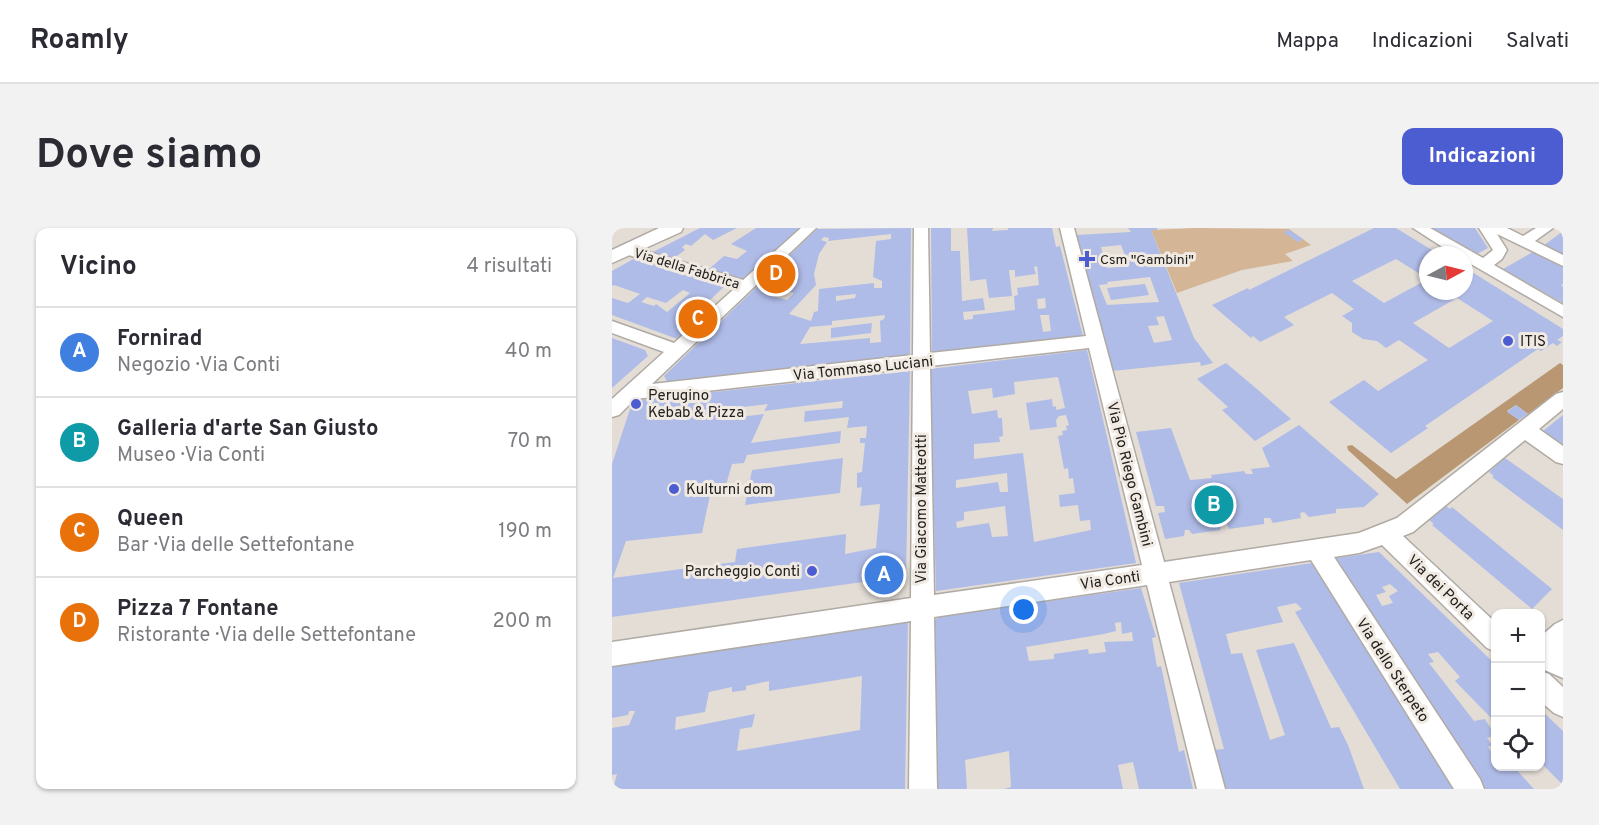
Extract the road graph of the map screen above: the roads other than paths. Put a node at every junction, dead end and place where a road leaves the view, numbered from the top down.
1 (674, 228) edge
2 (808, 228) edge
3 (921, 228) edge
4 (1067, 228) edge
5 (1420, 228) edge
6 (1486, 228) edge
7 (1496, 228) edge
8 (1546, 228) edge
9 (1533, 244) junction
10 (619, 254) edge
11 (1563, 261) edge
12 (1483, 265) junction
13 (746, 286) junction
14 (1563, 312) edge
15 (612, 327) edge
16 (1096, 341) junction
17 (678, 351) junction
18 (921, 362) junction
19 (1563, 399) edge
20 (618, 406) edge
21 (1526, 430) junction
22 (1563, 456) edge
23 (1386, 534) junction
24 (1317, 550) junction
25 (1155, 573) junction
26 (922, 608) junction
27 (1563, 632) edge
28 (1491, 635) edge
29 (1545, 650) edge
30 (612, 654) edge
31 (1545, 656) edge
32 (1563, 666) edge
33 (1545, 688) edge
34 (1563, 704) edge
35 (923, 789) edge
36 (1211, 789) edge
37 (1470, 789) edge

1 - 10 main road
2 - 13 street
3 - 18 street, Via Giacomo Matteotti
4 - 16 street, Via Pio Riego Gambini
5 - 12 street
6 - 12 street
7 - 9 street
8 - 9 street
9 - 11 street
10 - 13 street, Via della Fabbrica
12 - 14 street
13 - 17 street
15 - 17 street
16 - 18 street, Via Tommaso Luciani
16 - 25 street, Via Pio Riego Gambini
17 - 20 street
18 - 20 street, Via Tommaso Luciani
18 - 26 street, Via Giacomo Matteotti
19 - 21 street, Via Conti
21 - 22 street
21 - 23 street, Via Conti
23 - 24 street, Via Conti
23 - 28 street, Via dei Porta
24 - 25 street, Via Conti
24 - 37 street, Via dello Sterpeto
25 - 26 street, Via Conti
25 - 36 street, Via Pio Riego Gambini
26 - 30 street, Via Conti
26 - 35 street, Via Giacomo Matteotti
27 - 29 street
31 - 32 street
33 - 34 street

